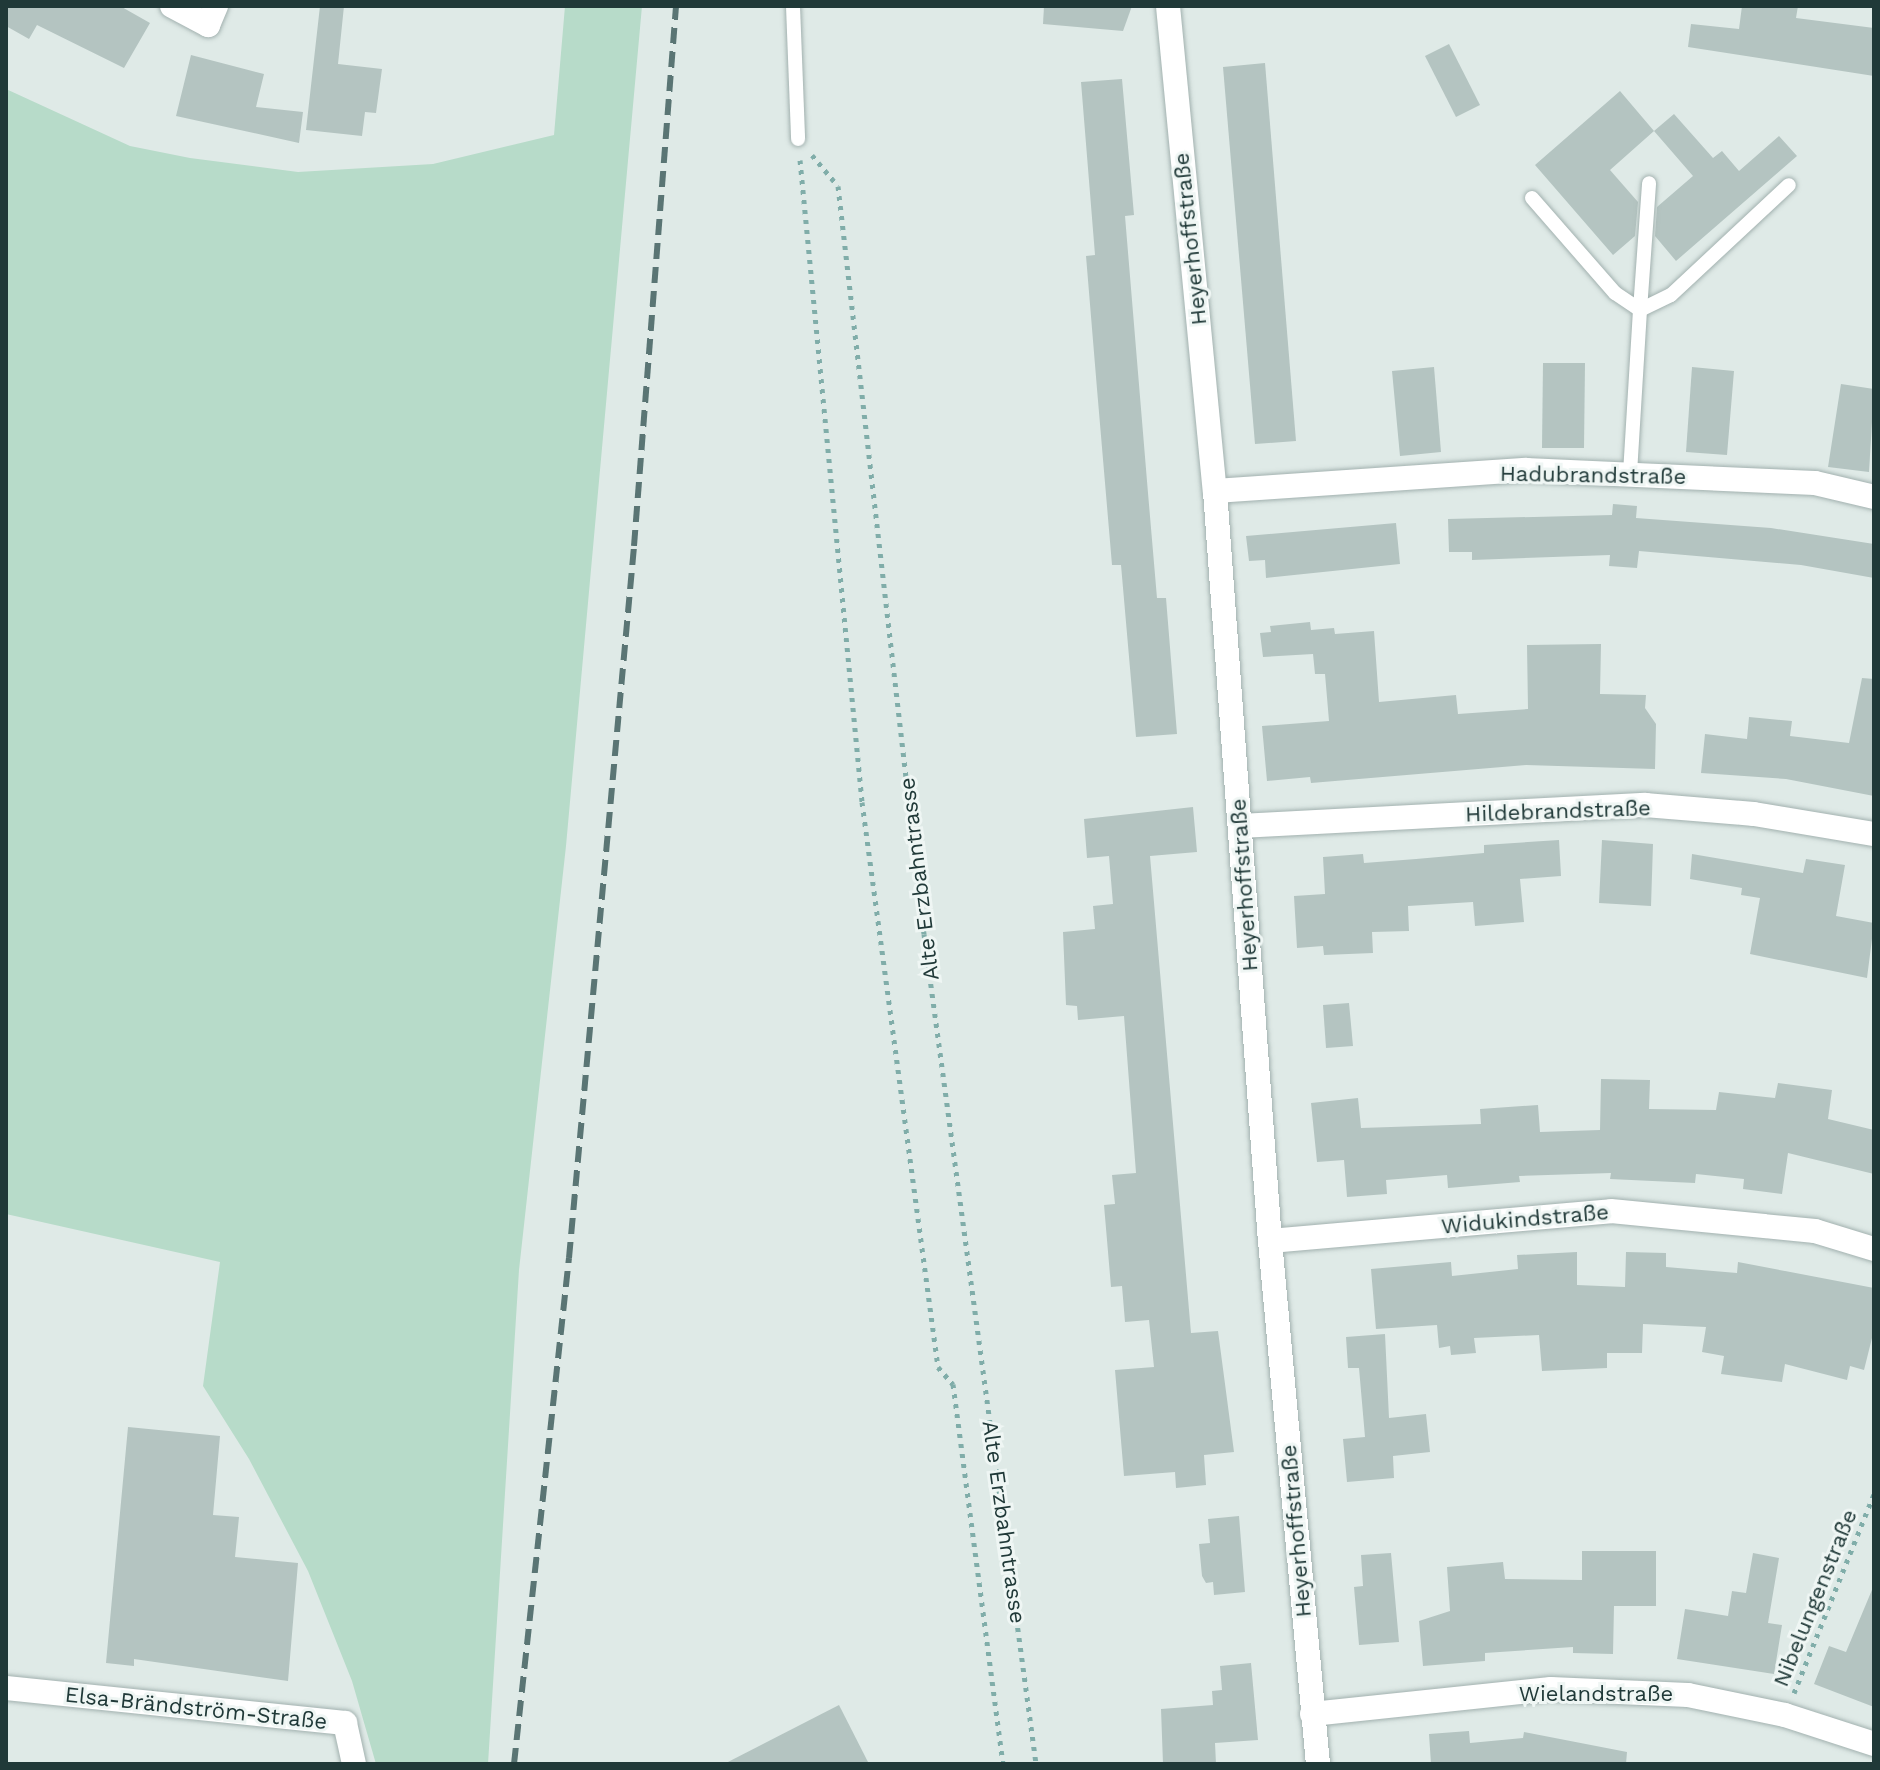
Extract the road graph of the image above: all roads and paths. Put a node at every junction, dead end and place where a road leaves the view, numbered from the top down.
1 (172, 6) edge
2 (216, 6) edge
3 (793, 6) edge
4 (1168, 6) edge
5 (798, 139) junction
6 (1649, 183) dead end
7 (1789, 185) dead end
8 (1532, 198) dead end
9 (1640, 310) junction
10 (1630, 475) junction
11 (1215, 491) junction
12 (1874, 497) edge
13 (1240, 826) junction
14 (1874, 834) edge
15 (1270, 1241) junction
16 (1874, 1249) edge
17 (1874, 1494) edge
18 (6, 1688) edge
19 (1312, 1714) junction
20 (1785, 1715) junction
21 (1874, 1744) edge
22 (354, 1764) edge
23 (1003, 1764) edge
24 (1035, 1764) edge
25 (1318, 1764) edge

1 - 2 street
3 - 5 lane
4 - 11 street, Heyerhoffstraße
5 - 23 path
5 - 24 path, Alte Erzbahntrasse
6 - 9 lane
7 - 9 lane
8 - 9 lane
9 - 10 lane
10 - 11 street, Hadubrandstraße
10 - 12 street, Hadubrandstraße
11 - 13 street, Heyerhoffstraße
13 - 14 street, Hildebrandstraße
13 - 15 street, Heyerhoffstraße
15 - 16 street, Widukindstraße
15 - 19 street, Heyerhoffstraße
17 - 20 path, Nibelungenstraße
18 - 22 street, Elsa-Brändström-Straße
19 - 20 street, Wielandstraße
19 - 25 street, Heyerhoffstraße
20 - 21 street, Wielandstraße

